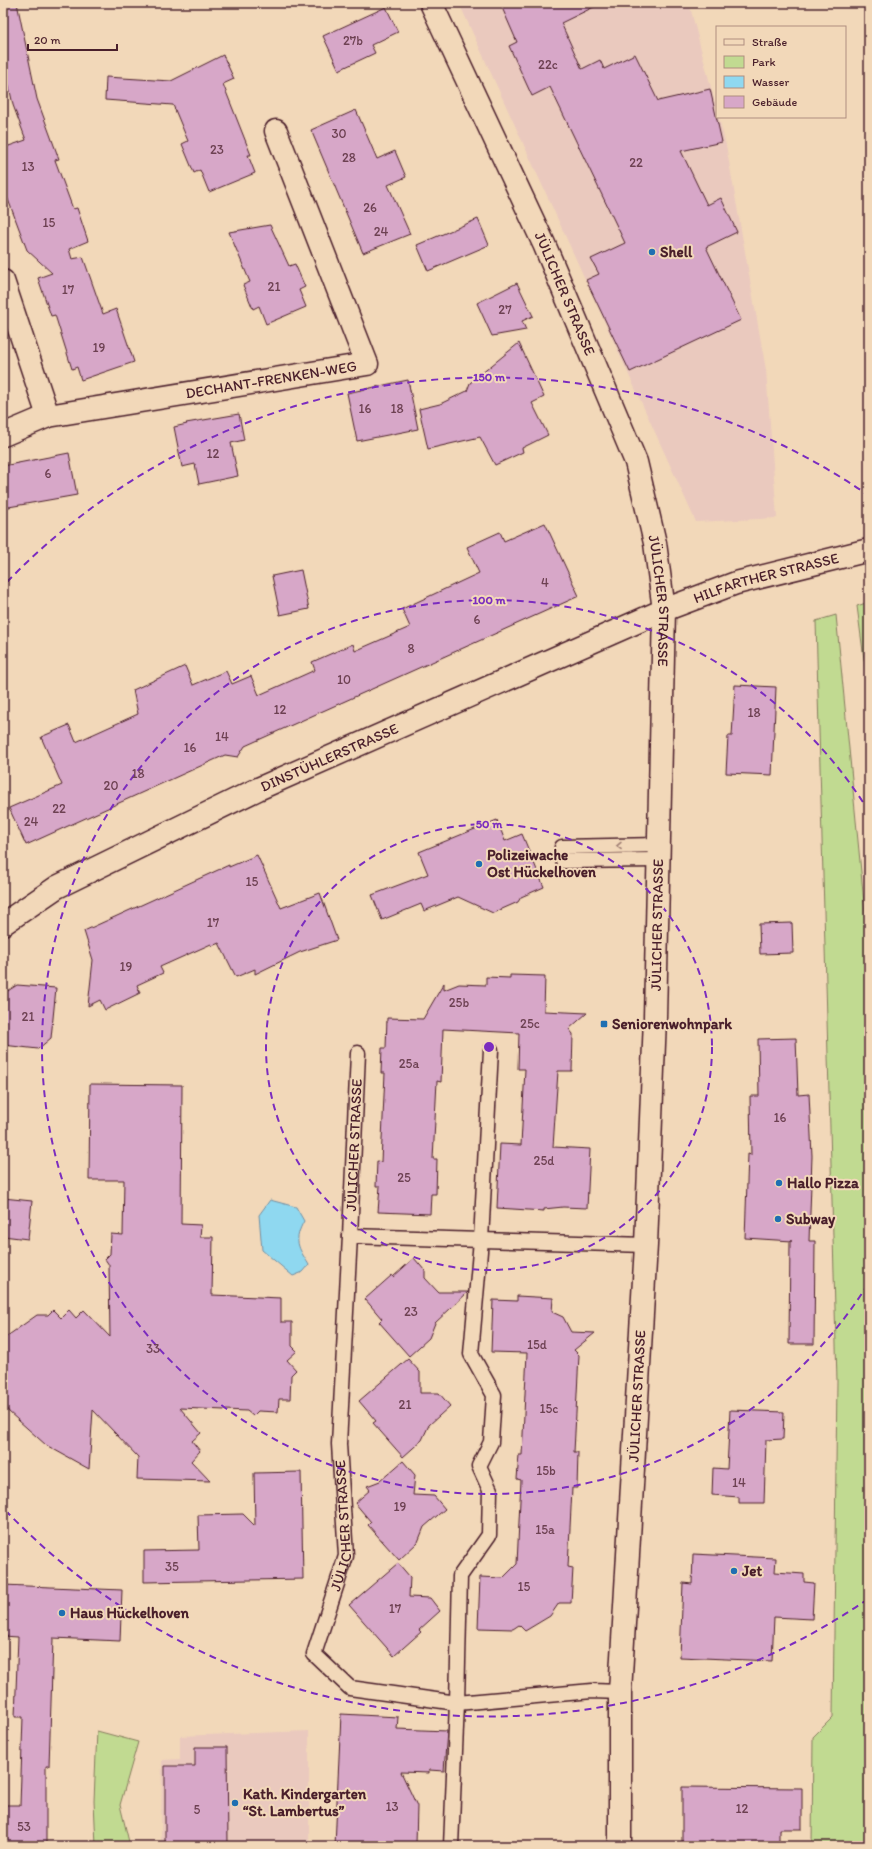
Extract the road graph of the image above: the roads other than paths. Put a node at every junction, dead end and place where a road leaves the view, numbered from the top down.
1 (431, 3) edge
2 (276, 131) dead end
3 (3, 281) edge
4 (48, 416) junction
5 (3, 434) edge
6 (869, 550) edge
7 (664, 610) junction
8 (562, 847) dead end
9 (658, 852) junction
10 (563, 861) dead end
11 (3, 924) edge
12 (492, 1050) dead end
13 (358, 1053) dead end
14 (350, 1236) junction
15 (481, 1240) junction
16 (646, 1245) junction
17 (620, 1692) junction
18 (457, 1703) junction
19 (451, 1846) edge
20 (620, 1846) edge

1 - 7 main road, JÜLICHER STRASSE
2 - 4 main road, DECHANT-FRENKEN-WEG
3 - 4 main road
4 - 5 main road, DECHANT-FRENKEN-WEG
6 - 7 main road, HILFARTHER STRASSE
7 - 9 main road, JÜLICHER STRASSE
7 - 11 main road, DINSTÜHLERSTRASSE
9 -> 8 lane
9 - 10 lane
9 - 16 main road, JÜLICHER STRASSE
12 - 15 lane
13 - 14 lane, JÜLICHER STRASSE
14 - 15 lane
14 - 18 lane, JÜLICHER STRASSE
15 - 16 lane
15 - 18 lane
16 - 17 main road, JÜLICHER STRASSE
17 - 18 lane, JÜLICHER STRASSE
17 - 20 main road, JÜLICHER STRASSE
18 - 19 lane

